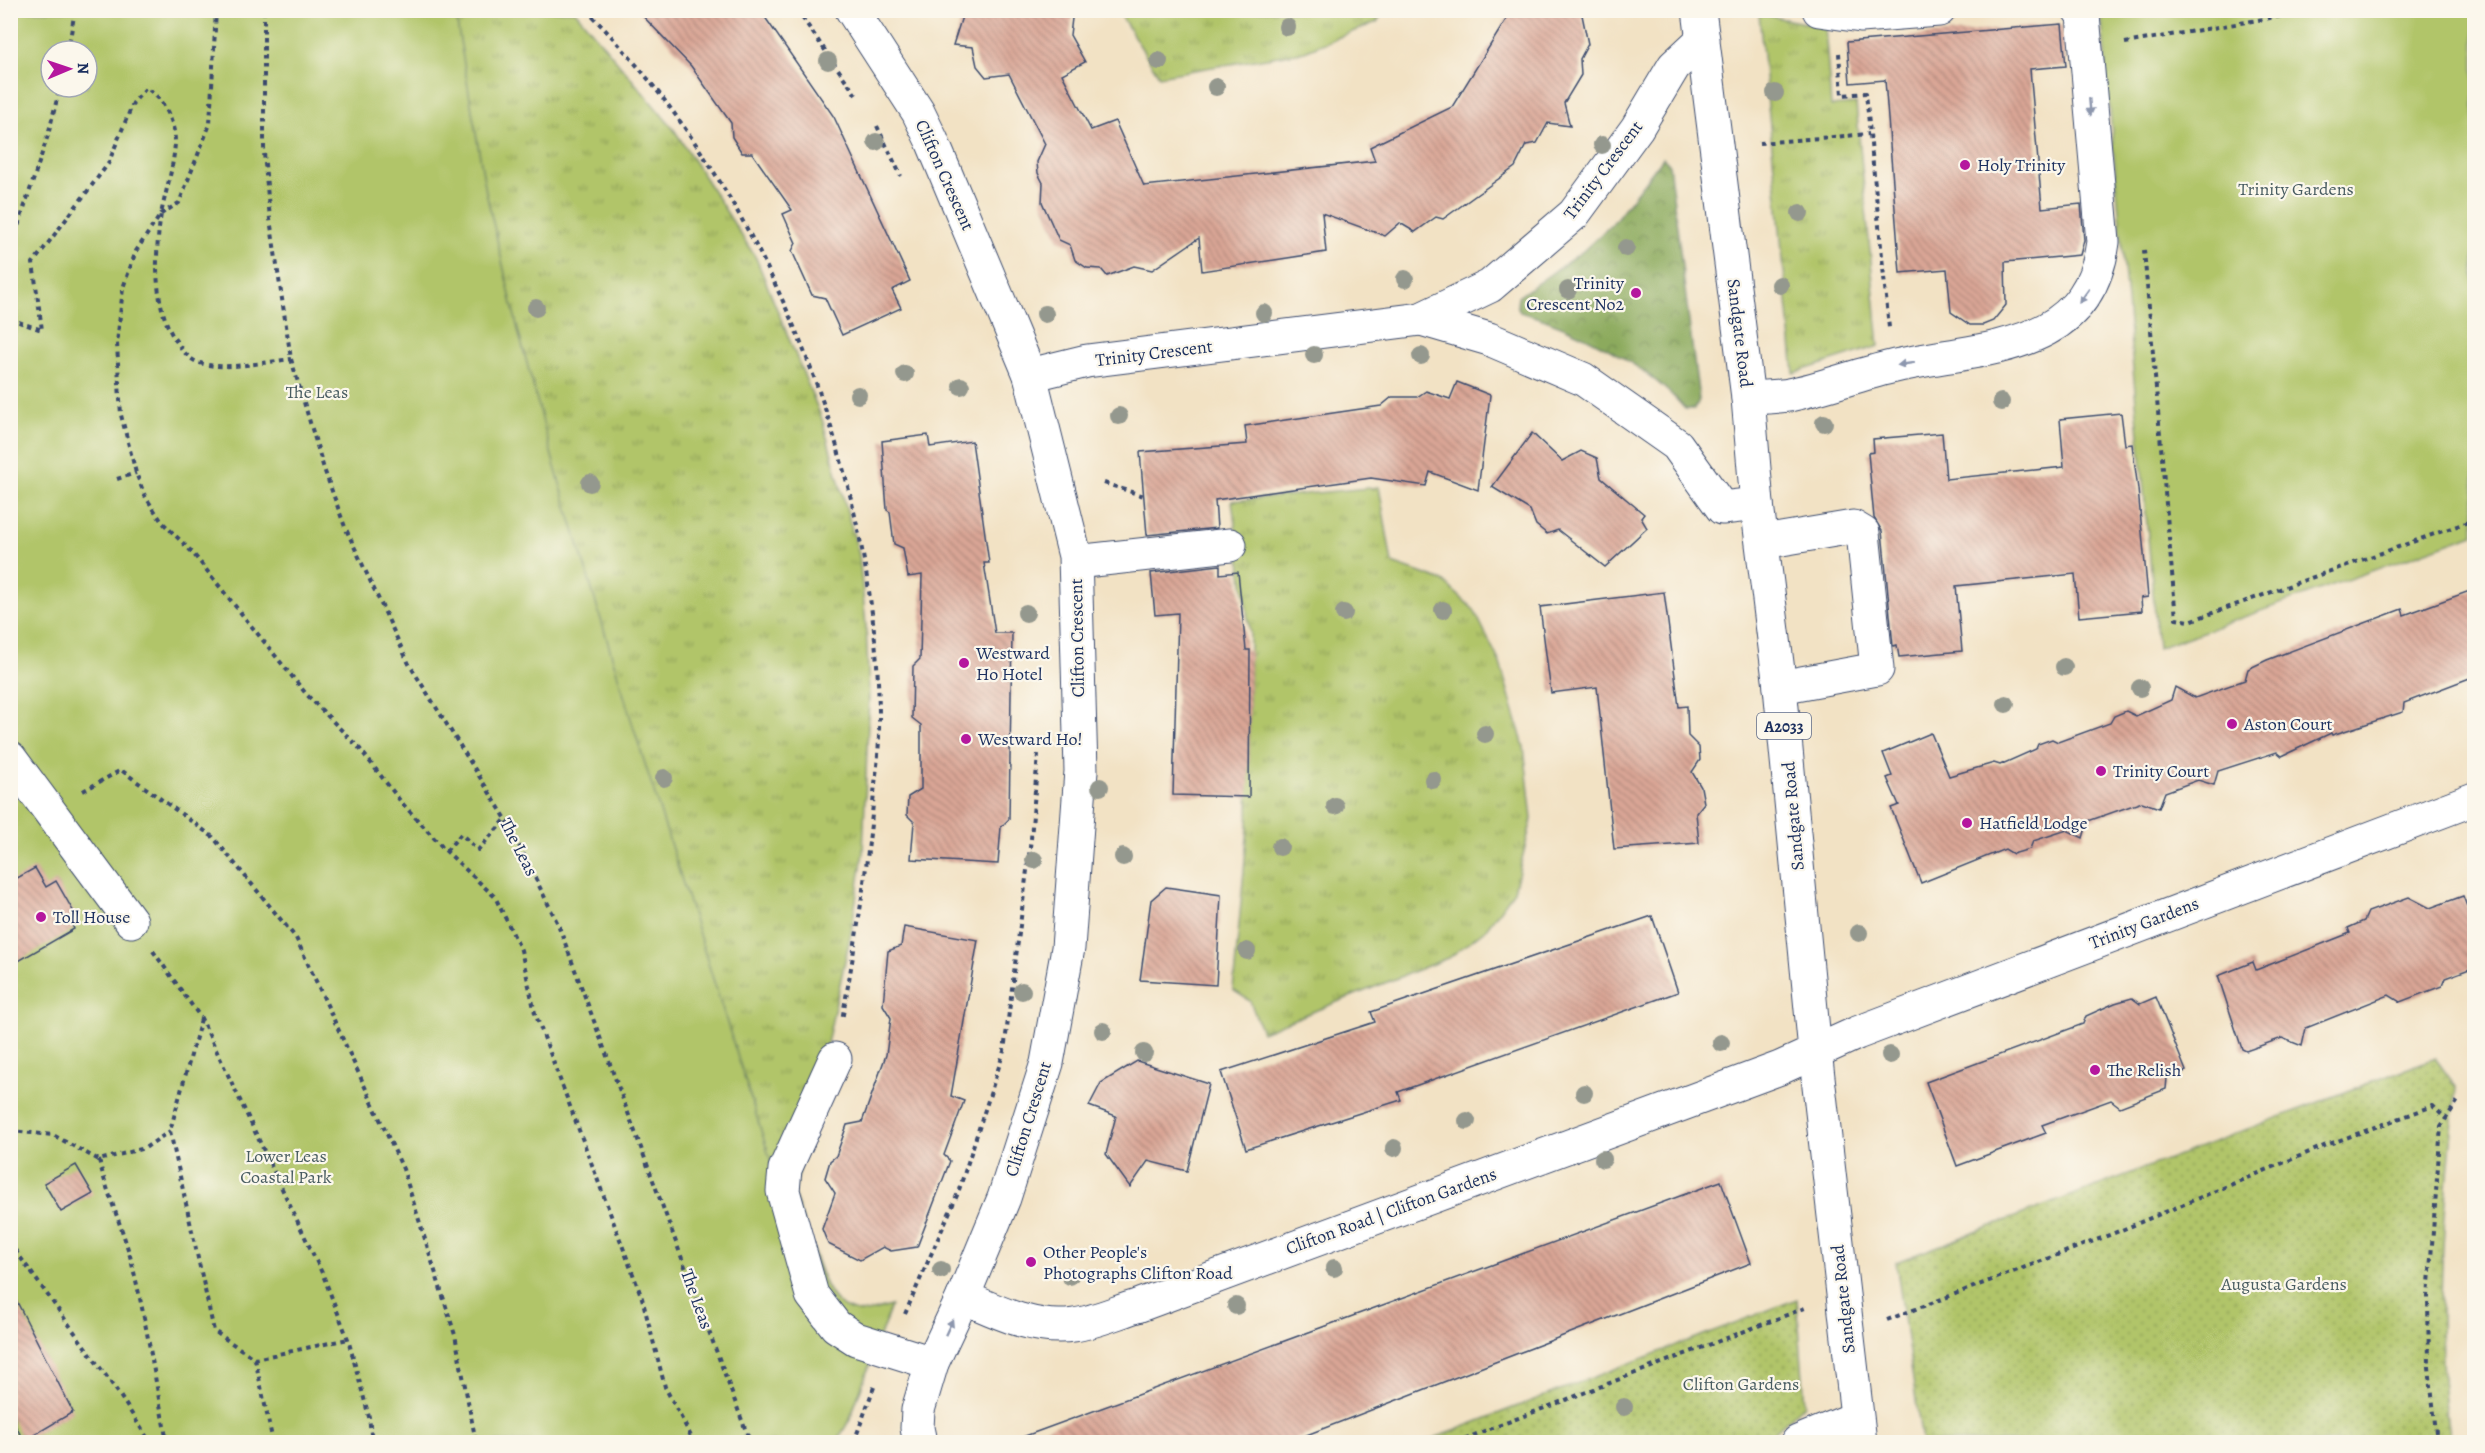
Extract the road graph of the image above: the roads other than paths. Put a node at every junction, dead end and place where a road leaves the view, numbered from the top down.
1 (852, 10) edge
2 (1939, 10) edge
3 (2079, 10) edge
4 (1827, 12) edge
5 (1701, 25) edge
6 (1421, 319) junction
7 (1030, 375) junction
8 (1748, 398) junction
9 (1757, 504) junction
10 (1763, 542) junction
11 (1230, 545) dead end
12 (1076, 562) junction
13 (1780, 687) junction
14 (13, 760) edge
15 (2475, 799) edge
16 (131, 921) road end
17 (1815, 1051) junction
18 (835, 1059) road end
19 (963, 1297) junction
20 (932, 1363) junction
21 (1858, 1430) edge
22 (920, 1443) edge
23 (1798, 1443) edge

1 - 7 street, Clifton Crescent
2 - 4 street
3 -> 8 street
5 - 6 street, Trinity Crescent
5 - 8 street, Sandgate Road / A2033
6 - 7 street, Trinity Crescent
6 - 9 street, Trinity Crescent
7 - 12 street, Clifton Crescent
8 - 9 street, Sandgate Road / A2033
9 - 10 street, Sandgate Road / A2033
10 - 13 street, Sandgate Road / A2033
10 - 13 street
11 - 12 street
12 - 19 street, Clifton Crescent
13 - 17 street, Sandgate Road / A2033
14 - 16 street
15 - 17 street, Trinity Gardens
17 - 19 street, Clifton Road | Clifton Gardens
17 - 21 street, Sandgate Road / A2033
18 - 20 street
20 -> 19 street
20 - 22 street
21 - 23 street

